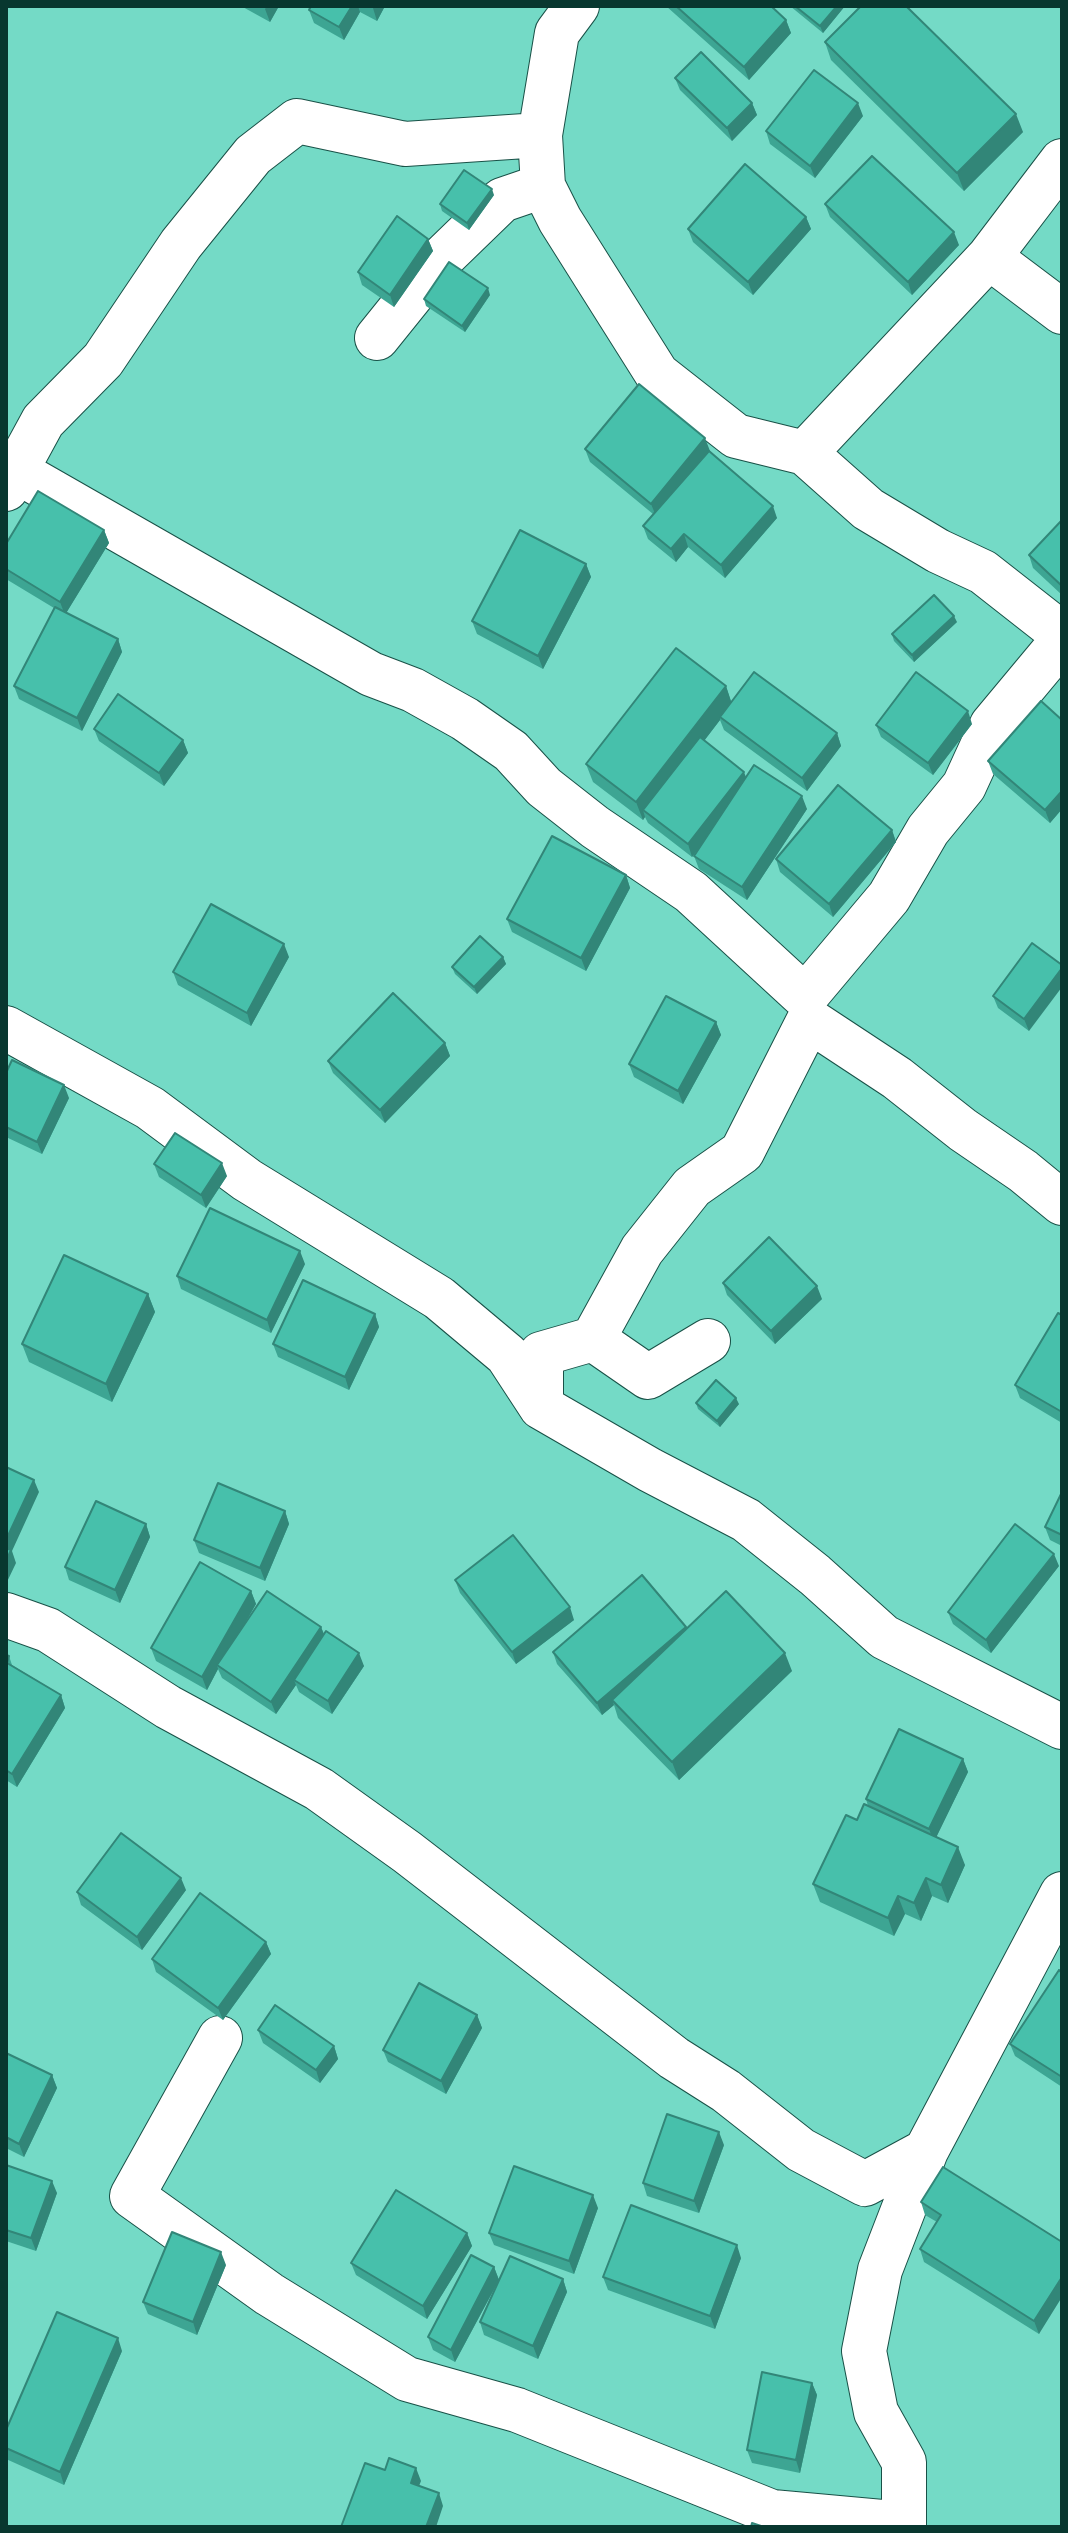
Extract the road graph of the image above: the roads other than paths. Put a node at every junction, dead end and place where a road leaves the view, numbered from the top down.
1 (577, 6) edge
2 (540, 135) junction
3 (1062, 161) edge
4 (543, 186) junction
5 (989, 257) junction
6 (1062, 312) edge
7 (377, 338) dead end
8 (805, 453) junction
9 (11, 480) edge
10 (1062, 634) edge
11 (1062, 641) edge
12 (807, 1008) junction
13 (6, 1028) edge
14 (1062, 1203) edge
15 (593, 1339) junction
16 (708, 1341) dead end
17 (541, 1407) junction
18 (6, 1615) edge
19 (1062, 1727) edge
20 (1062, 1894) edge
21 (220, 2038) dead end
22 (926, 2151) junction
23 (904, 2526) edge

1 - 2 street
2 - 4 street
2 - 9 street
3 - 5 street
4 - 7 street
4 - 8 street
5 - 6 street
5 - 8 street
8 - 10 street
9 - 12 street
11 - 12 street
12 - 14 street
12 - 15 street
13 - 17 street
15 - 16 street
15 - 17 street
17 - 19 street
18 - 22 street
20 - 22 street
21 - 23 street
22 - 23 street

